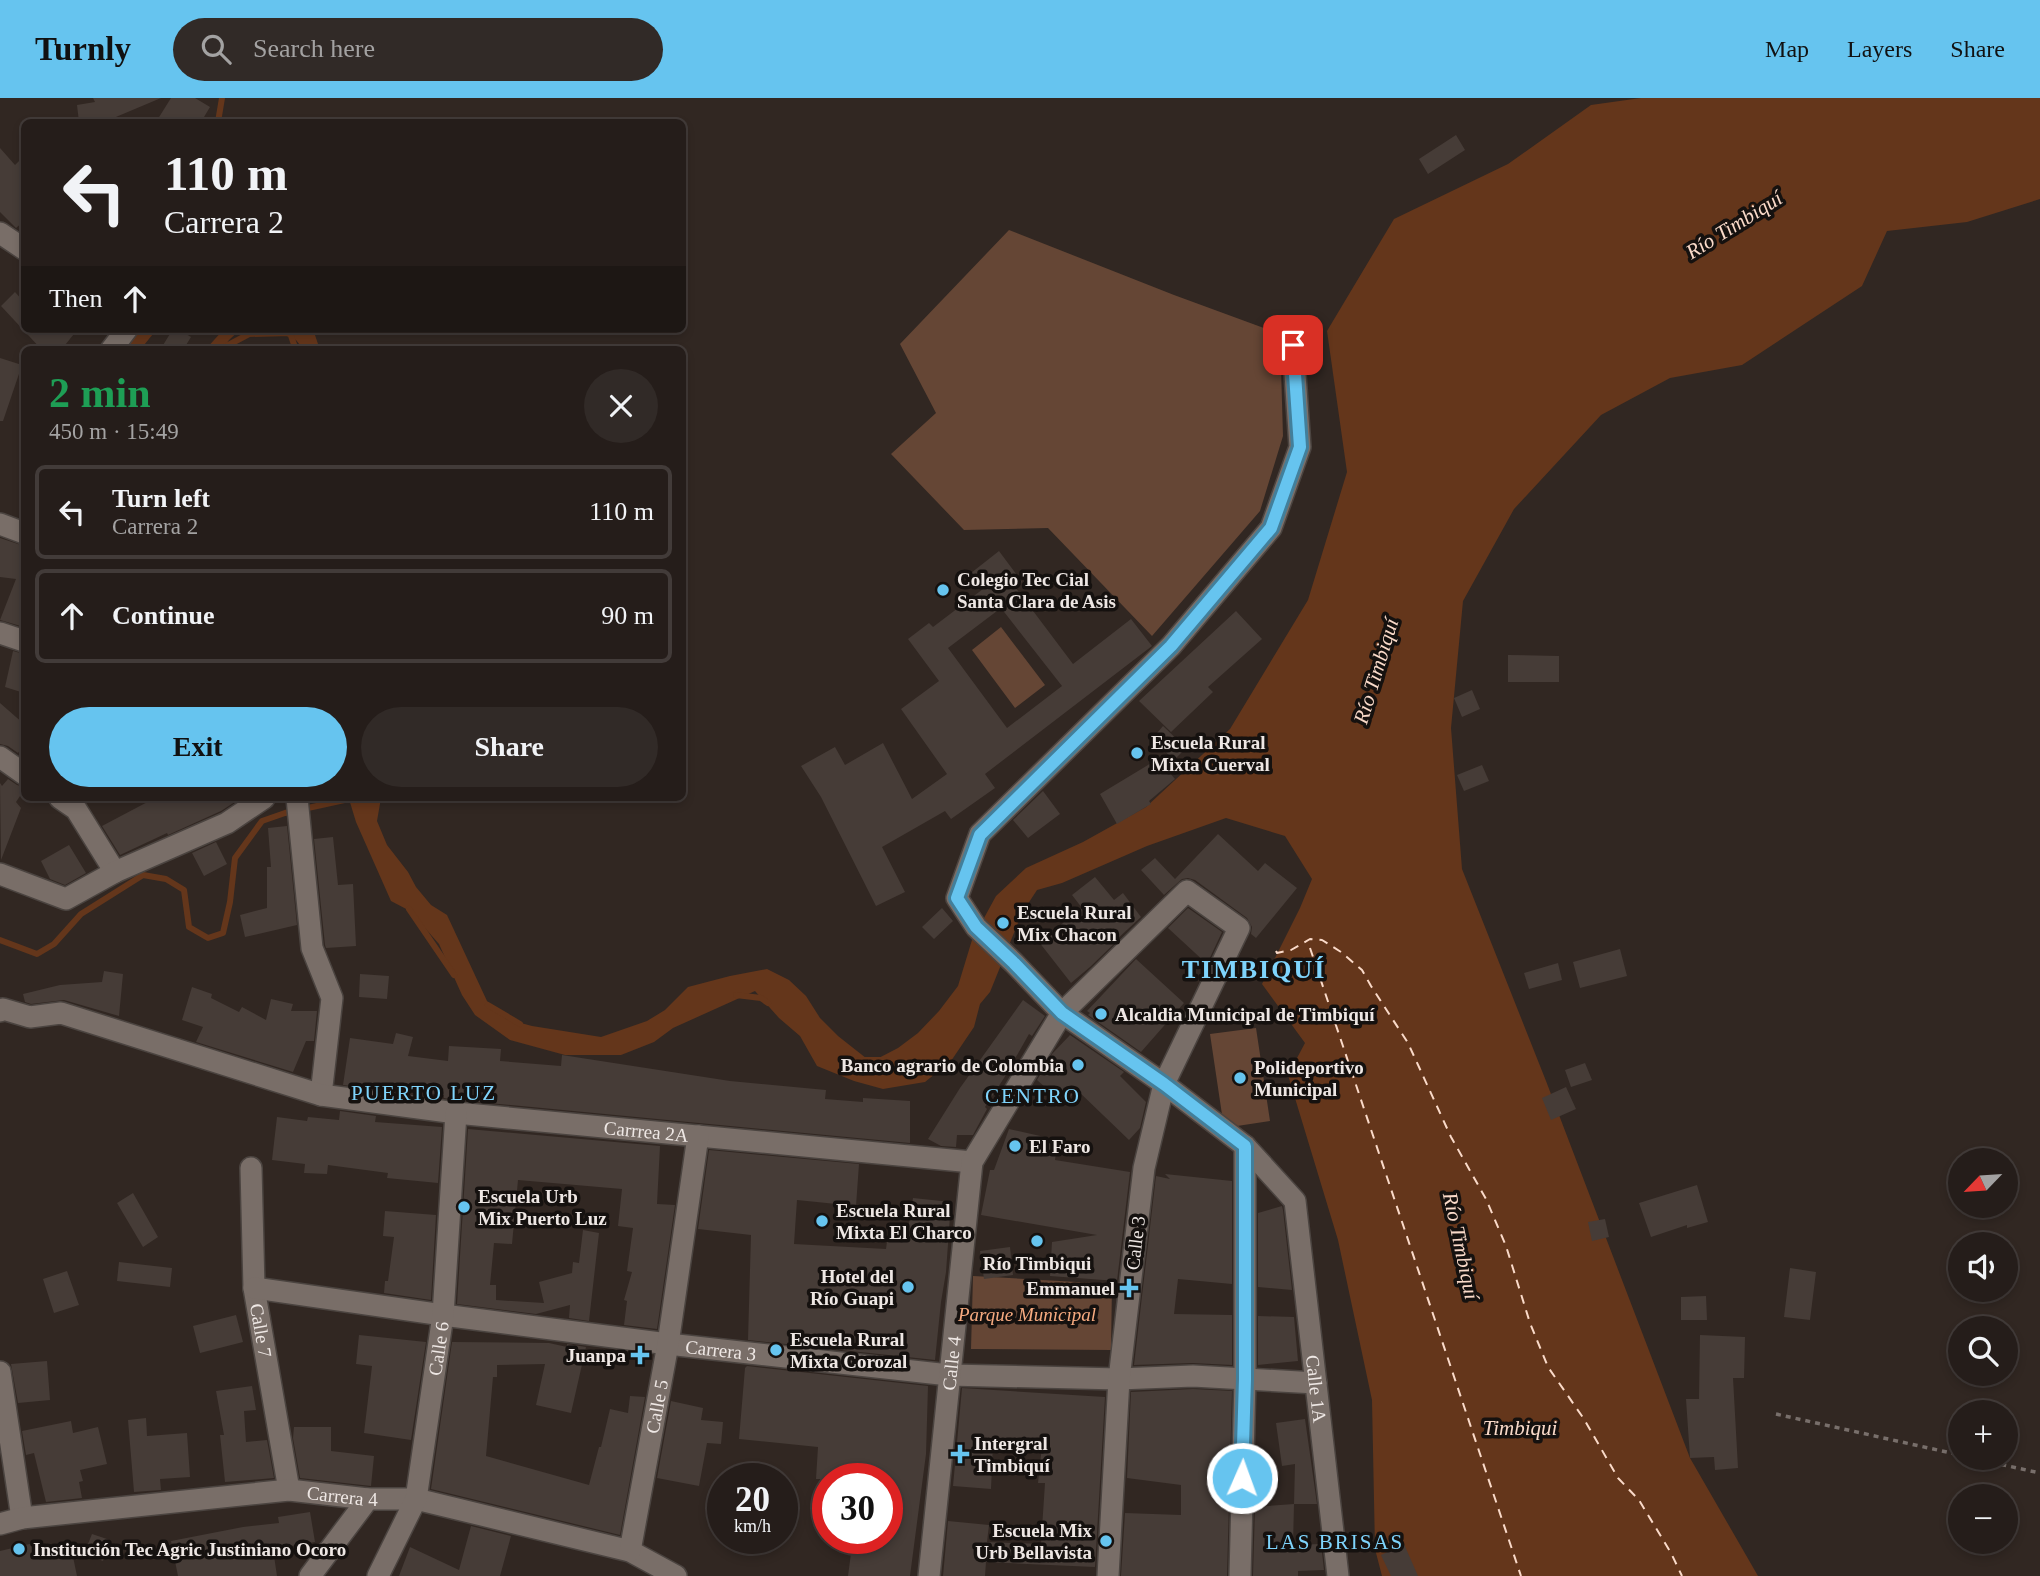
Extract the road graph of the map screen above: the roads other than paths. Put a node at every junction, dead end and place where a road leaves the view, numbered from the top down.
1 (0, 233) edge
2 (21, 247) edge
3 (1293, 345) dead end
4 (0, 633) edge
5 (21, 640) edge
6 (0, 757) edge
7 (21, 772) edge
8 (64, 801) edge
9 (260, 801) edge
10 (298, 806) edge
11 (115, 872) junction
12 (0, 874) edge
13 (1238, 928) joint
14 (0, 1011) edge
15 (1062, 1013) junction
16 (1164, 1084) junction
17 (321, 1095) junction
18 (456, 1112) junction
19 (698, 1136) junction
20 (1245, 1146) junction
21 (972, 1162) junction
22 (251, 1168) dead end
23 (254, 1288) junction
24 (443, 1315) junction
25 (668, 1344) junction
26 (0, 1372) edge
27 (949, 1375) junction
28 (1119, 1379) junction
29 (1245, 1379) junction
30 (1316, 1383) junction
31 (289, 1490) junction
32 (368, 1499) junction
33 (416, 1499) junction
34 (22, 1518) junction
35 (0, 1524) edge
36 (630, 1551) junction
37 (310, 1576) edge
38 (378, 1576) edge
39 (676, 1576) edge
40 (929, 1576) edge
41 (1108, 1576) edge
42 (1240, 1576) edge
43 (1338, 1576) edge

1 - 2 street
3 - 15 street
4 - 5 street
6 - 7 street
8 - 11 street
9 - 11 street
10 - 17 street
11 - 12 street
13 - 15 street, Calle 4
13 - 16 street, Calle 3
14 - 17 street, Carrrea 2A
15 - 16 street
15 - 21 street, Calle 4
16 - 20 street
16 - 28 street, Calle 3
17 - 18 street, Carrrea 2A
18 - 19 street, Carrrea 2A
18 - 24 street, Calle 6
19 - 21 street, Carrrea 2A
19 - 25 street, Calle 5
20 - 29 street
20 - 30 street, Calle 1A
21 - 27 street, Calle 4
22 - 23 street, Calle 7
23 - 24 street, Carrera 3
23 - 31 street, Calle 7
24 - 25 street, Carrera 3
24 - 33 street, Calle 6
25 - 27 street, Carrera 3
25 - 36 street, Calle 5
26 - 34 street
27 - 28 street, Carrera 3
27 - 40 street, Calle 4
28 - 29 street, Carrera 3
28 - 41 street, Calle 3
29 - 30 street, Carrera 3
29 - 42 street
30 - 43 street, Calle 1A
31 - 32 street, Carrera 4
31 - 34 street, Carrera 4
32 - 33 street, Carrera 4
32 - 37 street
33 - 36 street, Carrera 4
33 - 38 street, Calle 6
34 - 35 street, Carrera 4
36 - 39 street, Carrera 4

